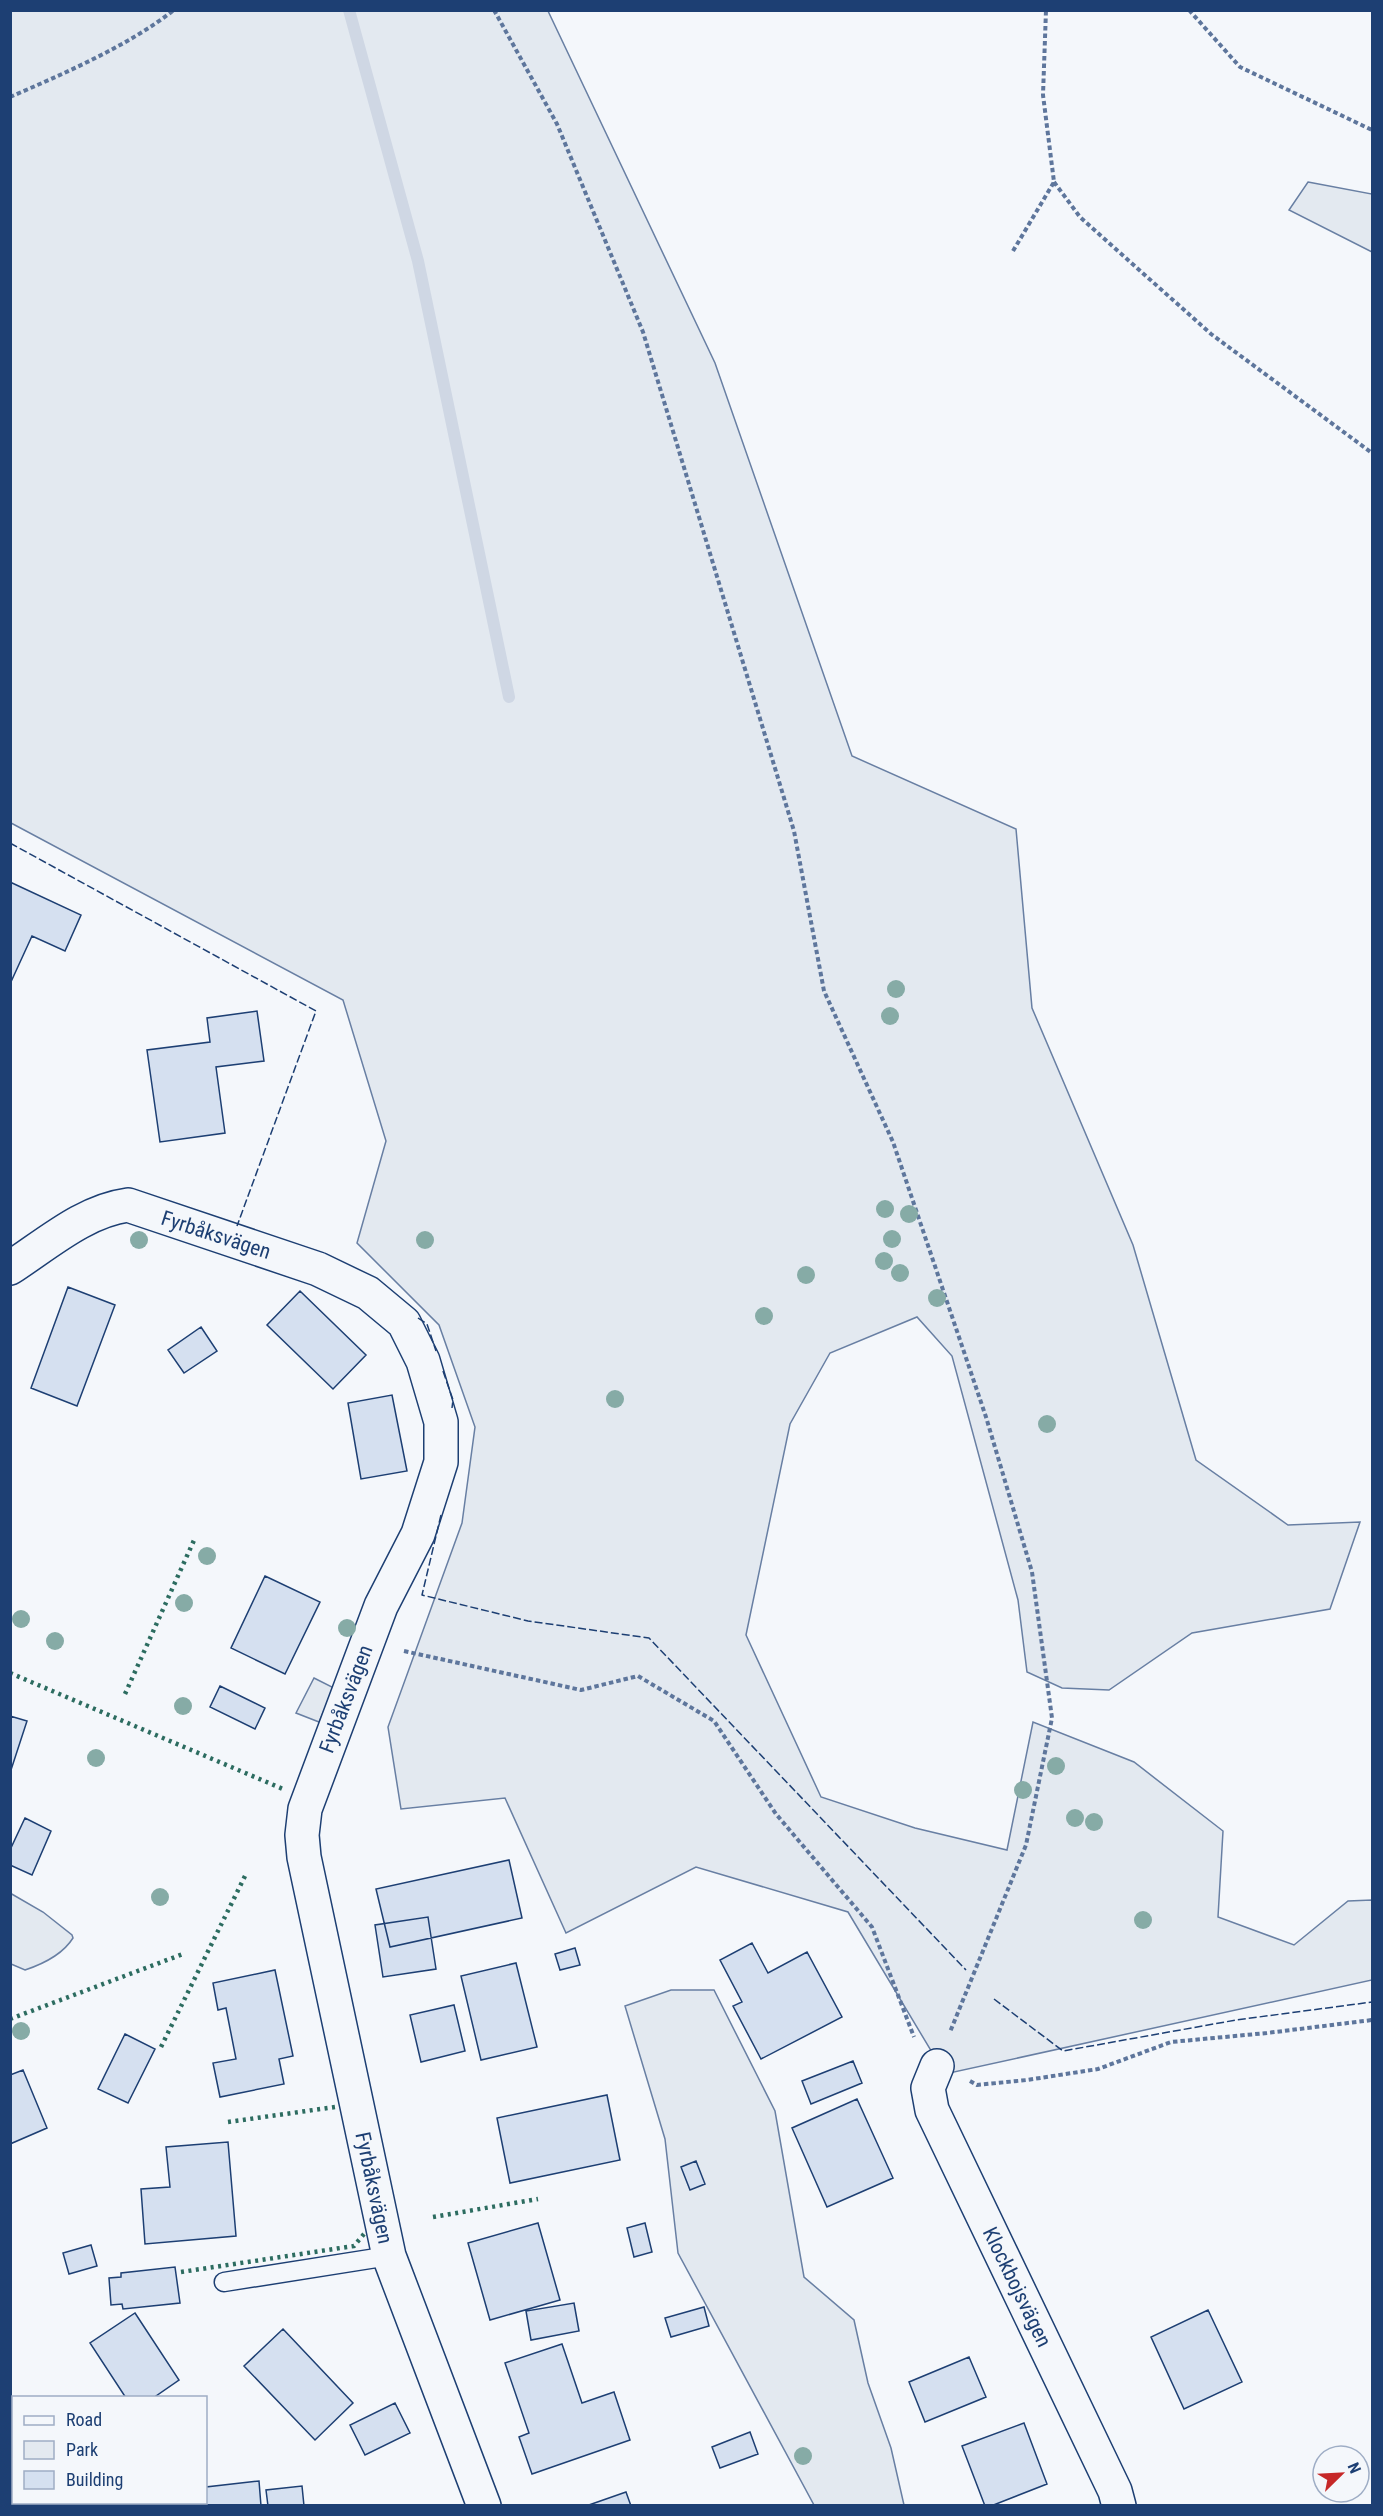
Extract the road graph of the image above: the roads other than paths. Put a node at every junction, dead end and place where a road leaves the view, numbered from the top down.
1 (10, 1268) edge
2 (937, 2066) road end
3 (389, 2256) junction
4 (224, 2282) dead end
5 (484, 2505) edge
6 (1119, 2505) edge

1 - 3 street, Fyrbåksvägen
2 - 6 street, Klockbojsvägen
3 - 4 lane
3 - 5 street, Fyrbåksvägen

